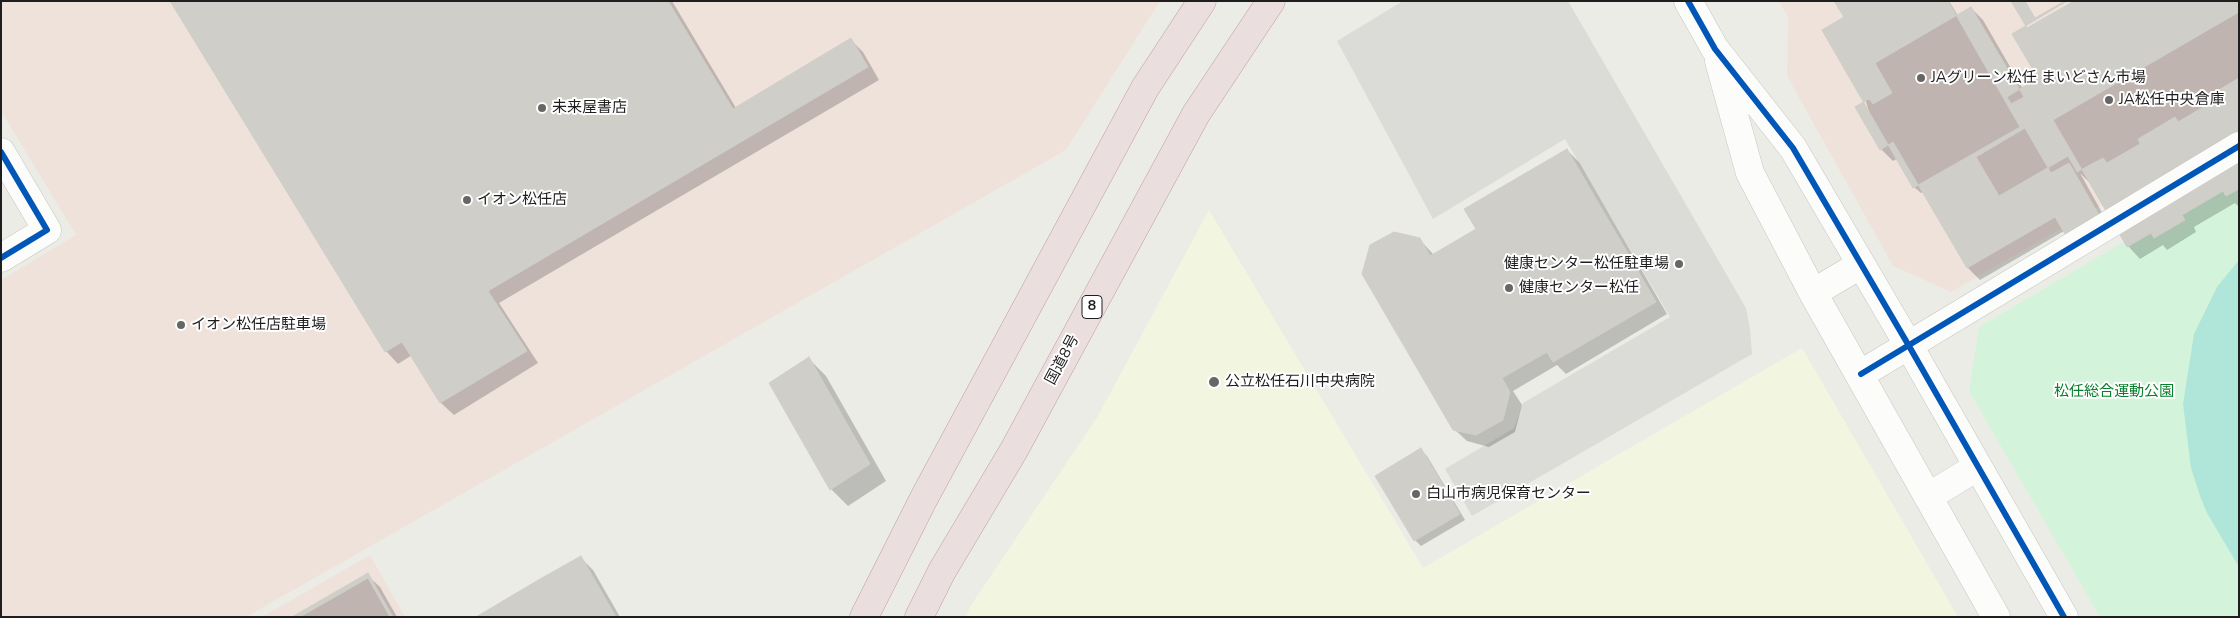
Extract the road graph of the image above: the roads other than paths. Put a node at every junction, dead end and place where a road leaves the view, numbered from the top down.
1 (1202, 1) edge
2 (1271, 1) edge
3 (1688, 1) edge
4 (1715, 49) junction
5 (2239, 146) edge
6 (1, 152) edge
7 (1, 258) edge
8 (1860, 265) junction
9 (1813, 293) junction
10 (1910, 346) junction
11 (1861, 374) junction
12 (1977, 467) junction
13 (1928, 497) junction
14 (864, 617) edge
15 (919, 617) edge
16 (1996, 617) edge
17 (2064, 617) edge

1 - 14 highway
2 - 15 highway, 国道8号 / 8
3 - 4 street
4 - 8 street
4 - 9 street
5 - 10 street
6 - 7 street
8 - 9 street
8 - 10 street
9 - 11 street
10 - 11 street
10 - 12 street
11 - 13 street
12 - 13 street
12 - 17 street
13 - 16 street

